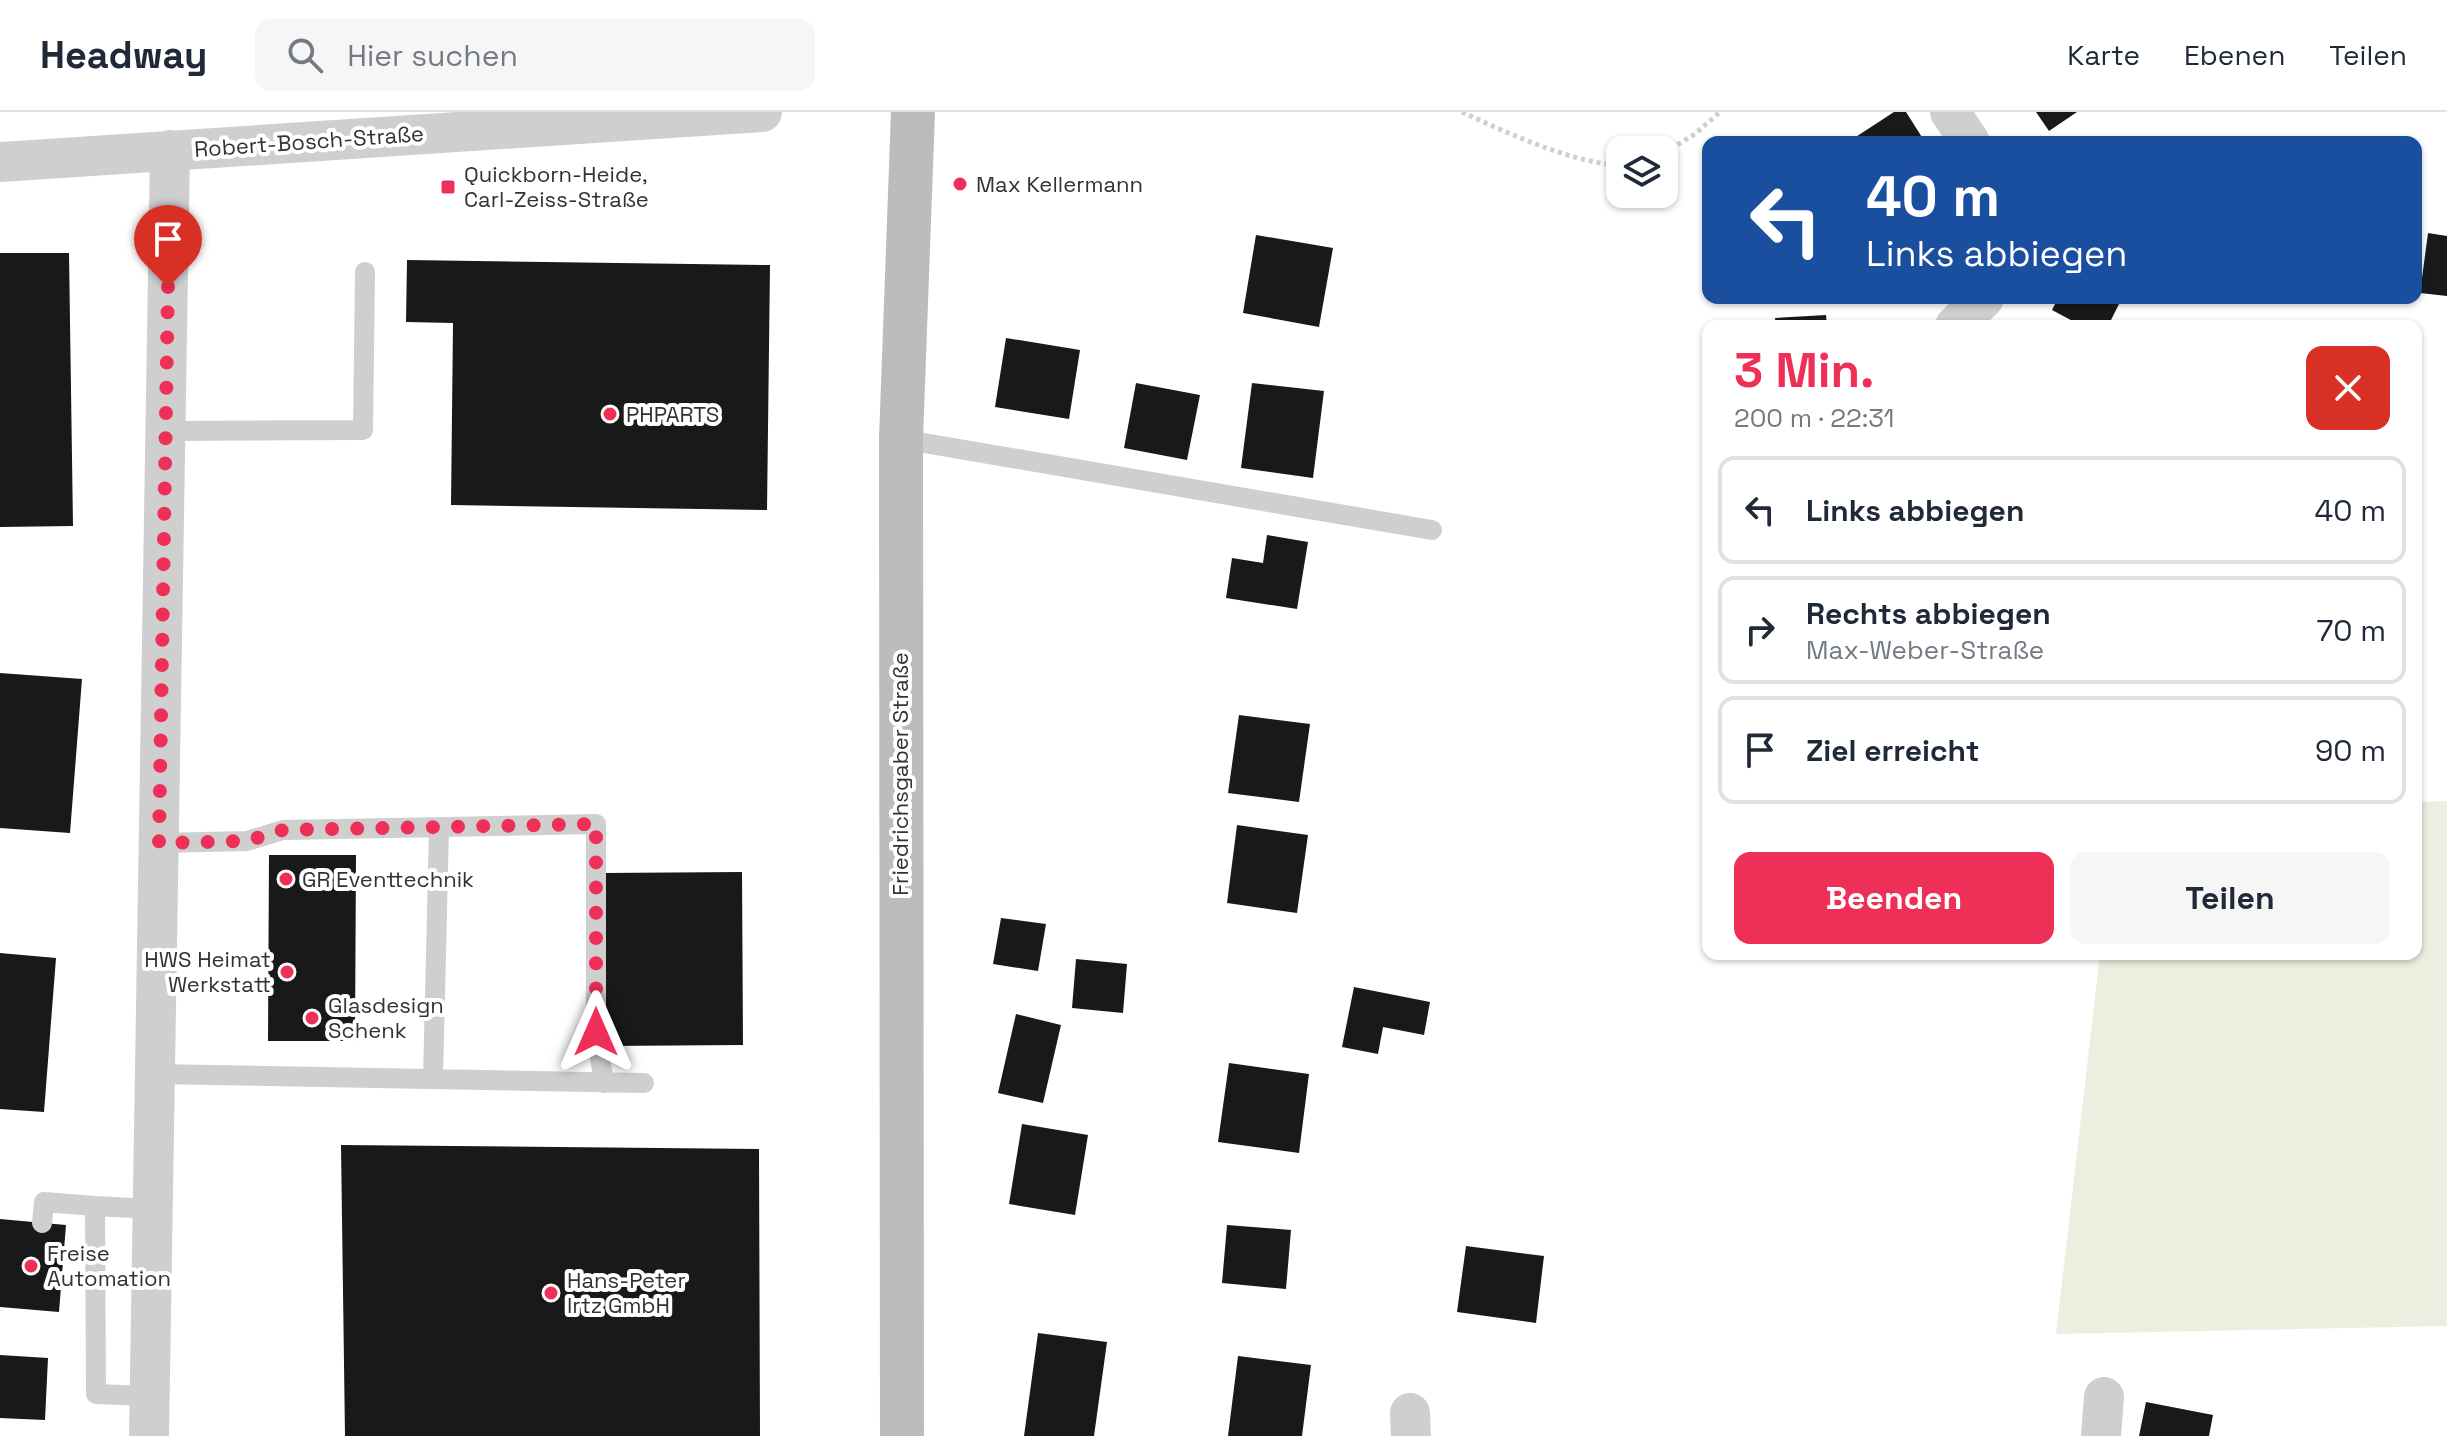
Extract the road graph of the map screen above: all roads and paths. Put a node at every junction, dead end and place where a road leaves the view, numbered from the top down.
1 (762, 112) edge
2 (913, 112) edge
3 (1462, 112) edge
4 (1720, 112) edge
5 (1950, 112) edge
6 (1966, 136) edge
7 (1678, 144) edge
8 (170, 150) junction
9 (0, 162) edge
10 (1606, 165) edge
11 (365, 272) dead end
12 (1978, 304) edge
13 (1961, 320) edge
14 (166, 431) junction
15 (901, 439) junction
16 (1432, 530) dead end
17 (439, 829) junction
18 (159, 843) junction
19 (155, 1074) junction
20 (433, 1079) junction
21 (604, 1083) junction
22 (644, 1083) dead end
23 (95, 1206) junction
24 (152, 1209) junction
25 (42, 1223) dead end
26 (149, 1396) junction
27 (149, 1436) edge
28 (902, 1436) edge

1 - 8 street, Robert-Bosch-Straße
2 - 15 main road, Friedrichsgaber Straße
3 - 10 path
4 - 7 path
5 - 6 street
8 - 9 street, Robert-Bosch-Straße
8 - 14 street
11 - 14 lane
12 - 13 street
14 - 18 street
15 - 16 lane
15 - 28 main road, Friedrichsgaber Straße
17 - 18 lane
17 - 20 lane
17 - 21 lane
18 - 19 street
19 - 20 lane
19 - 24 street
20 - 21 lane
21 - 22 lane
23 - 24 lane
23 - 25 lane
23 - 26 lane
24 - 26 street
26 - 27 street

